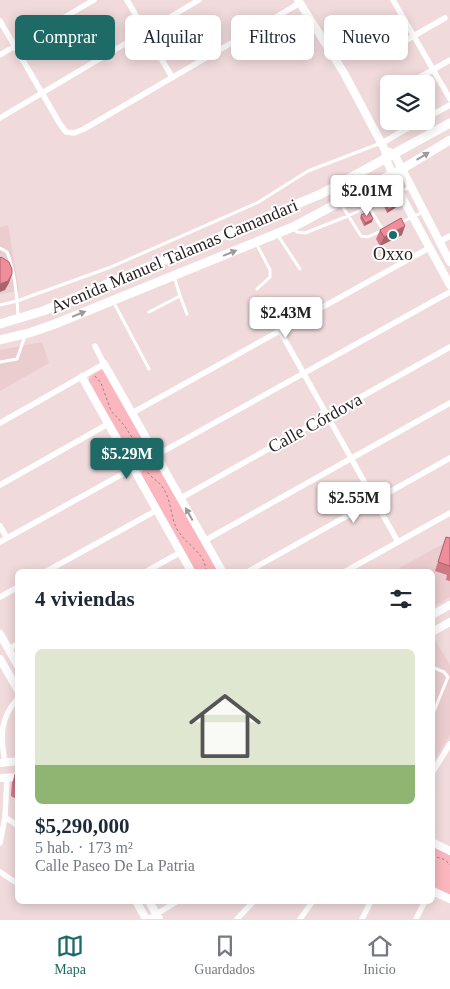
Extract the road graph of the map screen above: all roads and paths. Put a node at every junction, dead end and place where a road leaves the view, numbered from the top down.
1 (94, 0) edge
2 (127, 0) edge
3 (199, 0) edge
4 (403, 0) edge
5 (299, 2) edge
6 (394, 2) edge
7 (68, 15) edge
8 (136, 15) edge
9 (173, 15) edge
10 (445, 18) dead end
11 (0, 21) edge
12 (414, 37) junction
13 (408, 40) edge
14 (125, 43) edge
15 (15, 46) joint
16 (0, 54) edge
17 (23, 60) edge
18 (162, 60) edge
19 (450, 60) edge
20 (433, 70) junction
21 (424, 75) edge
22 (172, 77) junction
23 (42, 93) junction
24 (450, 99) edge
25 (450, 104) edge
26 (435, 113) edge
27 (0, 118) edge
28 (450, 122) edge
29 (407, 130) edge
30 (450, 140) edge
31 (383, 146) junction
32 (394, 154) junction
33 (386, 160) junction
34 (402, 168) junction
35 (392, 174) junction
36 (411, 187) junction
37 (400, 191) junction
38 (360, 192) junction
39 (340, 202) junction
40 (368, 207) junction
41 (424, 212) junction
42 (348, 216) junction
43 (412, 217) junction
44 (398, 223) edge
45 (293, 227) junction
46 (390, 227) edge
47 (383, 230) junction
48 (277, 233) junction
49 (450, 236) edge
50 (256, 242) junction
51 (439, 242) junction
52 (0, 248) edge
53 (429, 248) junction
54 (450, 262) edge
55 (300, 269) dead end
56 (174, 276) junction
57 (450, 285) edge
58 (257, 289) dead end
59 (450, 292) edge
60 (180, 296) junction
61 (17, 301) junction
62 (112, 301) junction
63 (0, 305) edge
64 (149, 312) dead end
65 (187, 314) dead end
66 (19, 320) junction
67 (0, 324) edge
68 (280, 331) junction
69 (25, 334) junction
70 (0, 340) edge
71 (96, 346) dead end
72 (450, 347) edge
73 (0, 362) edge
74 (104, 364) junction
75 (149, 369) dead end
76 (92, 371) junction
77 (305, 374) junction
78 (82, 377) junction
79 (450, 403) edge
80 (132, 413) junction
81 (328, 416) junction
82 (0, 423) edge
83 (108, 424) junction
84 (156, 456) junction
85 (351, 458) junction
86 (450, 458) edge
87 (143, 463) junction
88 (133, 468) junction
89 (0, 485) edge
90 (181, 498) junction
91 (375, 500) junction
92 (157, 510) junction
93 (450, 513) edge
94 (0, 526) edge
95 (7, 538) junction
96 (204, 541) junction
97 (0, 542) edge
98 (398, 542) junction
99 (180, 552) junction
100 (51, 569) edge
101 (150, 569) edge
102 (190, 569) edge
103 (206, 569) edge
104 (221, 569) edge
105 (252, 569) edge
106 (350, 569) edge
107 (15, 590) edge
108 (0, 597) edge
109 (450, 605) edge
110 (435, 614) edge
111 (450, 622) edge
112 (435, 630) edge
113 (0, 634) edge
114 (15, 646) edge
115 (8, 649) junction
116 (0, 658) edge
117 (15, 661) edge
118 (435, 668) edge
119 (15, 685) edge
120 (15, 700) edge
121 (435, 709) edge
122 (450, 744) edge
123 (15, 761) edge
124 (2, 762) edge
125 (435, 768) edge
126 (3, 778) edge
127 (5, 818) junction
128 (15, 824) edge
129 (0, 843) edge
130 (435, 843) edge
131 (450, 850) edge
132 (435, 857) edge
133 (450, 865) edge
134 (0, 872) edge
135 (15, 882) edge
136 (435, 892) edge
137 (450, 899) edge
138 (138, 904) edge
139 (152, 904) edge
140 (174, 904) edge
141 (251, 904) edge
142 (311, 904) edge
143 (370, 904) edge
144 (424, 904) edge
145 (158, 916) edge
146 (147, 919) edge
147 (237, 919) edge
148 (300, 919) edge
149 (362, 919) edge
150 (416, 919) edge

1 - 7 street
2 - 8 street
3 - 9 street
4 - 6 street
5 - 22 street
5 - 31 street
6 - 12 street
10 - 12 street
11 - 15 street
12 - 13 street
12 - 20 street
14 - 23 street
15 - 16 street
17 - 23 street
18 - 22 street
19 - 20 street
20 - 21 street
20 - 24 street
22 - 23 street
23 - 27 street
25 - 26 street
28 - 32 main road, Avenida Manuel Talamas Camandari
29 - 31 street
34 -> 30 main road, Avenida Manuel Talamas Camandari
31 - 32 street
31 - 33 street
31 - 61 lane
32 - 33 main road, Avenida Manuel Talamas Camandari
32 - 34 street
33 - 35 street
33 - 66 main road, Avenida Manuel Talamas Camandari
34 - 35 main road, Avenida Manuel Talamas Camandari
34 - 36 street
35 - 37 street
35 - 38 main road, Avenida Manuel Talamas Camandari
36 - 37 lane
36 - 41 street
37 - 40 lane
37 - 43 street
38 - 39 main road, Avenida Manuel Talamas Camandari
38 - 40 lane
39 - 42 lane
39 - 45 main road, Avenida Manuel Talamas Camandari
40 - 42 lane
40 - 47 lane
41 - 43 lane
41 - 51 street
42 - 45 lane
42 - 47 lane
43 - 44 lane
43 - 53 street
45 - 48 main road, Avenida Manuel Talamas Camandari
46 - 47 lane
48 - 50 main road, Avenida Manuel Talamas Camandari
48 - 55 lane
49 - 51 street
56 -> 50 main road, Avenida Manuel Talamas Camandari
50 - 58 lane
51 - 54 street
52 - 61 lane
53 - 57 street
53 - 68 street
56 - 60 lane
56 - 62 main road, Avenida Manuel Talamas Camandari
59 - 77 street
60 - 64 lane
60 - 65 lane
61 - 63 lane
61 - 66 lane
69 -> 62 main road, Avenida Manuel Talamas Camandari
62 - 75 lane
66 - 67 main road, Avenida Manuel Talamas Camandari
68 - 77 street
68 - 80 street
69 - 70 main road, Avenida Manuel Talamas Camandari
69 - 73 lane
71 - 74 street
72 - 81 street, Calle Córdova
74 - 76 street
74 - 80 street
76 - 78 street
76 - 87 path
77 - 81 street
77 - 84 street
78 - 82 street
78 - 83 street
79 - 85 street
80 - 84 street
81 - 85 street
81 - 90 street, Calle Córdova
83 - 88 street
83 - 89 street
84 - 87 street
84 - 90 street
85 - 91 street
85 - 96 street
86 - 91 street
87 - 88 street
87 - 103 path
88 - 92 street
88 - 95 street
96 -> 90 street
91 - 98 street
91 - 105 street
92 - 99 street
92 - 100 street
93 - 98 street
94 - 95 street
95 - 97 street
96 - 104 street
98 - 106 street
99 - 101 street
99 - 102 street
107 - 108 street
109 - 110 street
111 - 112 street
113 - 115 street
114 - 115 street
115 - 117 street
116 - 119 street
118 - 121 lane
120 - 124 street
122 - 125 street
123 - 124 street
126 - 127 street
127 - 128 street
127 - 129 street
130 - 131 street
132 - 133 path
134 - 135 street
136 - 137 street
138 - 146 street
139 - 145 street
140 - 145 street
141 - 147 street
142 - 148 street
143 - 149 street
144 - 150 street
145 - 146 street

